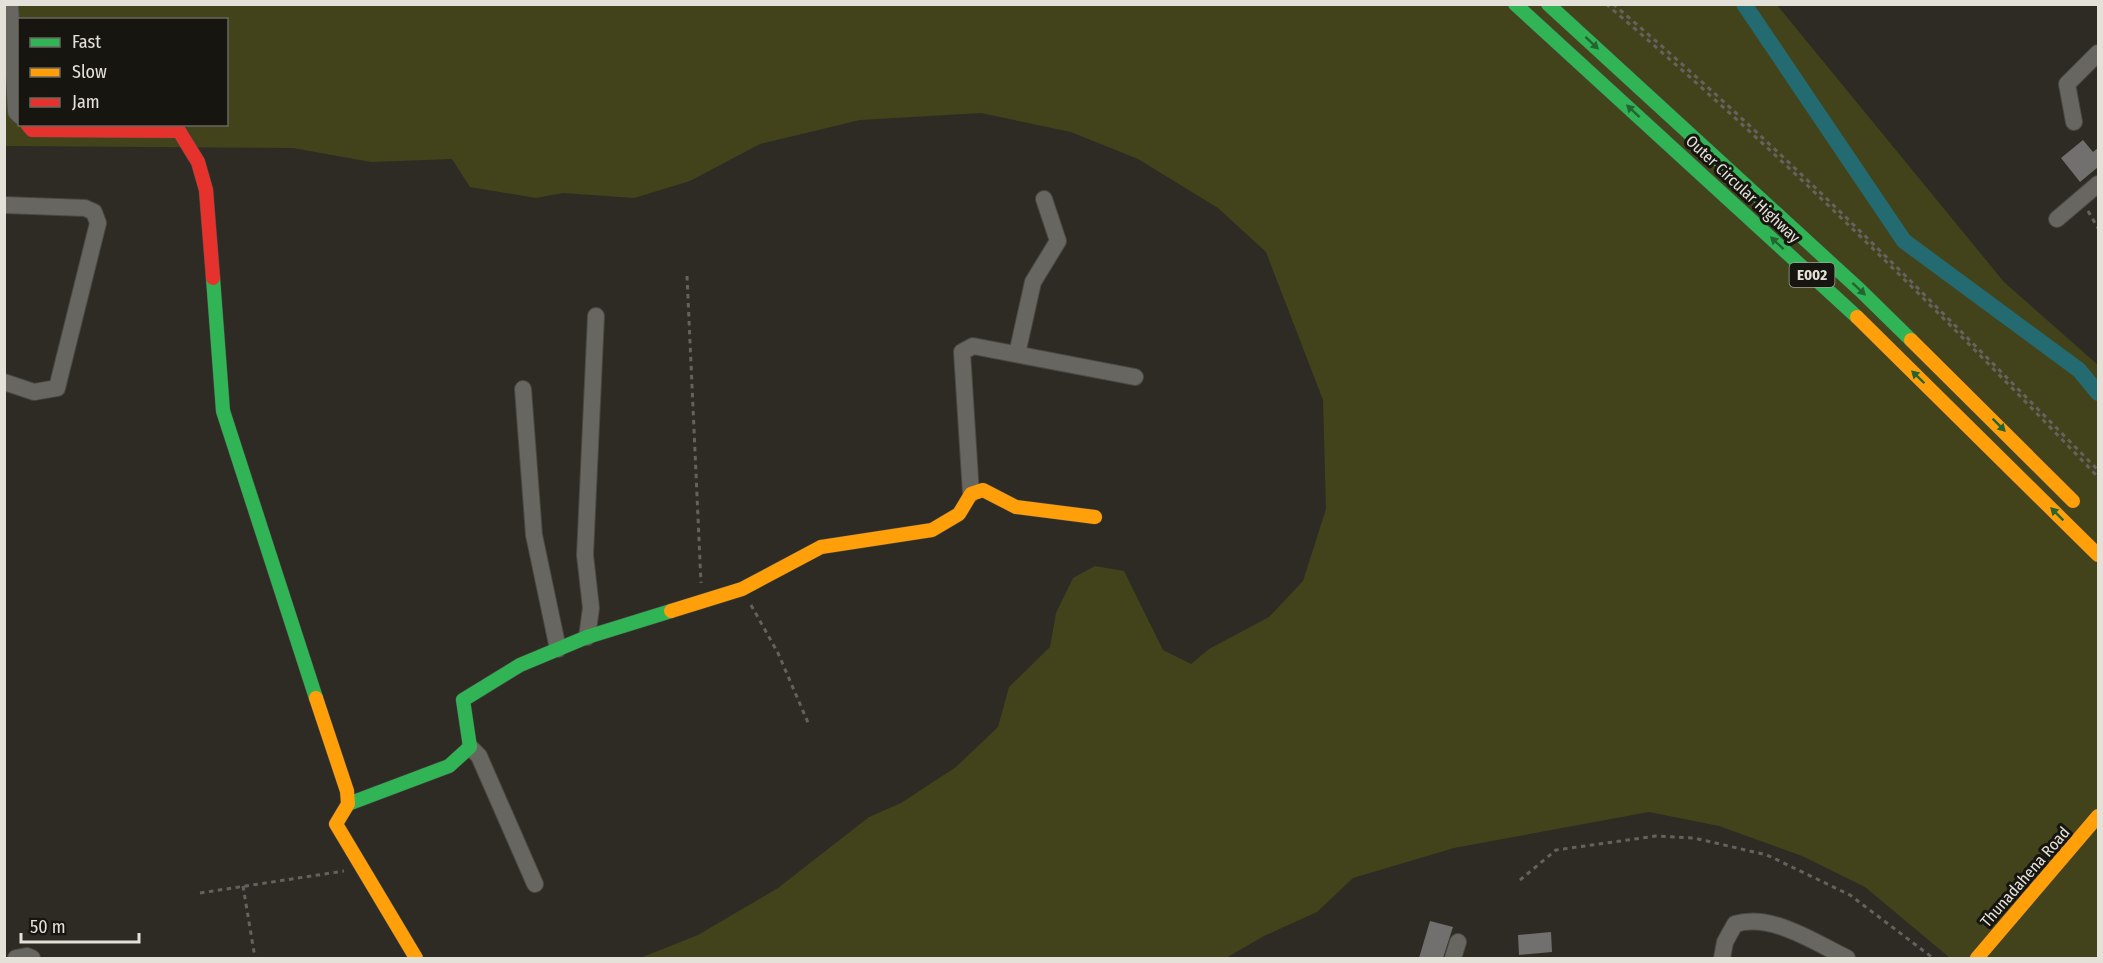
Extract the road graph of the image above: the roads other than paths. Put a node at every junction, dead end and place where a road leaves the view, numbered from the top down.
1 (10, 4) edge
2 (1515, 4) edge
3 (1548, 4) edge
4 (2098, 53) edge
5 (18, 114) edge
6 (2074, 122) dead end
7 (29, 126) edge
8 (2098, 184) edge
9 (1044, 199) dead end
10 (4, 205) edge
11 (2056, 219) dead end
12 (596, 316) dead end
13 (1017, 354) junction
14 (1135, 377) dead end
15 (4, 382) edge
16 (523, 389) dead end
17 (972, 494) junction
18 (2082, 509) dead end
19 (1095, 517) dead end
20 (2098, 555) edge
21 (587, 637) junction
22 (558, 649) junction
23 (470, 747) junction
24 (348, 804) junction
25 (2098, 816) edge
26 (535, 884) dead end
27 (1458, 942) dead end
28 (16, 958) edge
29 (32, 958) edge
30 (416, 958) edge
31 (1453, 958) edge
32 (1722, 958) edge
33 (1846, 958) edge
34 (1977, 958) edge

1 - 5 street
20 -> 2 main road, Outer Circular Highway / E002
3 -> 18 main road, Outer Circular Highway / E002
4 - 6 street
7 - 24 main road
8 - 11 street
9 - 13 street
10 - 15 street
12 - 21 street
13 - 14 street
13 - 17 street
16 - 22 street
17 - 19 main road
17 - 21 main road
21 - 22 main road
22 - 23 main road
23 - 24 main road
23 - 26 street
24 - 30 main road
25 - 34 main road, Thunadahena Road
27 - 31 street
28 - 29 street
32 - 33 street

